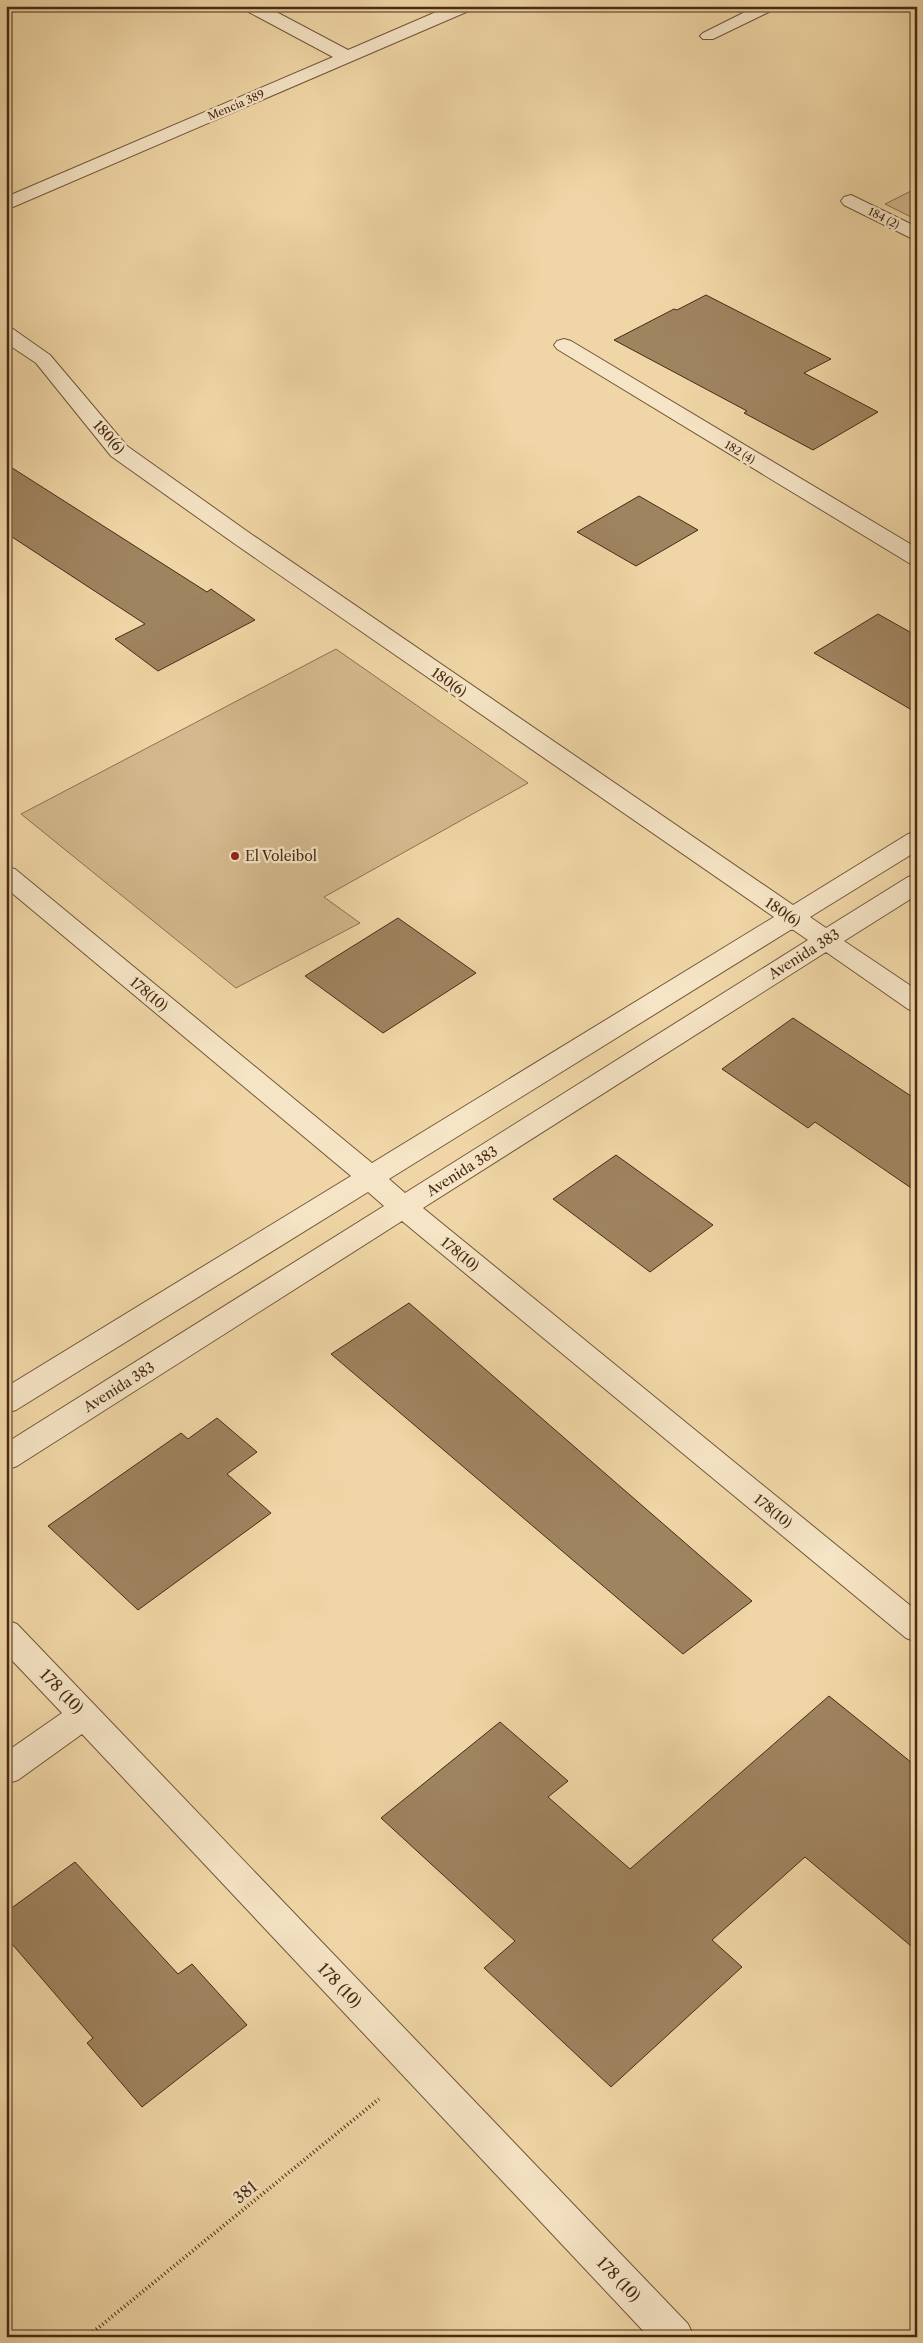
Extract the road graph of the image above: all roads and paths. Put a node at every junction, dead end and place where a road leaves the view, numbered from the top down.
1 (12, 6) edge
2 (250, 6) edge
3 (465, 6) edge
4 (770, 6) edge
5 (6, 8) edge
6 (708, 36) dead end
7 (347, 57) junction
8 (851, 201) dead end
9 (6, 204) edge
10 (917, 235) edge
11 (6, 333) edge
12 (564, 345) dead end
13 (917, 558) edge
14 (917, 840) edge
15 (6, 875) edge
16 (917, 883) edge
17 (790, 918) junction
18 (826, 940) junction
19 (917, 1004) edge
20 (370, 1177) junction
21 (403, 1207) junction
22 (6, 1402) edge
23 (6, 1458) edge
24 (917, 1629) edge
25 (6, 1633) edge
26 (84, 1715) junction
27 (6, 1770) edge
28 (418, 2067) junction
29 (87, 2337) edge
30 (675, 2337) edge

1 - 5 street
2 - 7 street
3 - 7 street, Mencía 389
4 - 6 lane
7 - 9 street, Mencía 389
8 - 10 street, 184 (2)
11 - 17 street, 180(6)
12 - 13 street, 182 (4)
14 - 17 street
15 - 20 street, 178(10)
16 - 18 street, Avenida 383
17 - 18 street, 180(6)
17 - 20 street
18 - 19 street, 180(6)
18 - 21 street, Avenida 383
20 - 21 street, 178(10)
20 - 22 street
21 - 23 street, Avenida 383
21 - 24 street, 178(10)
25 - 26 street, 178 (10)
26 - 27 street
26 - 28 street, 178 (10)
28 - 29 path, 381
28 - 30 street, 178 (10)

